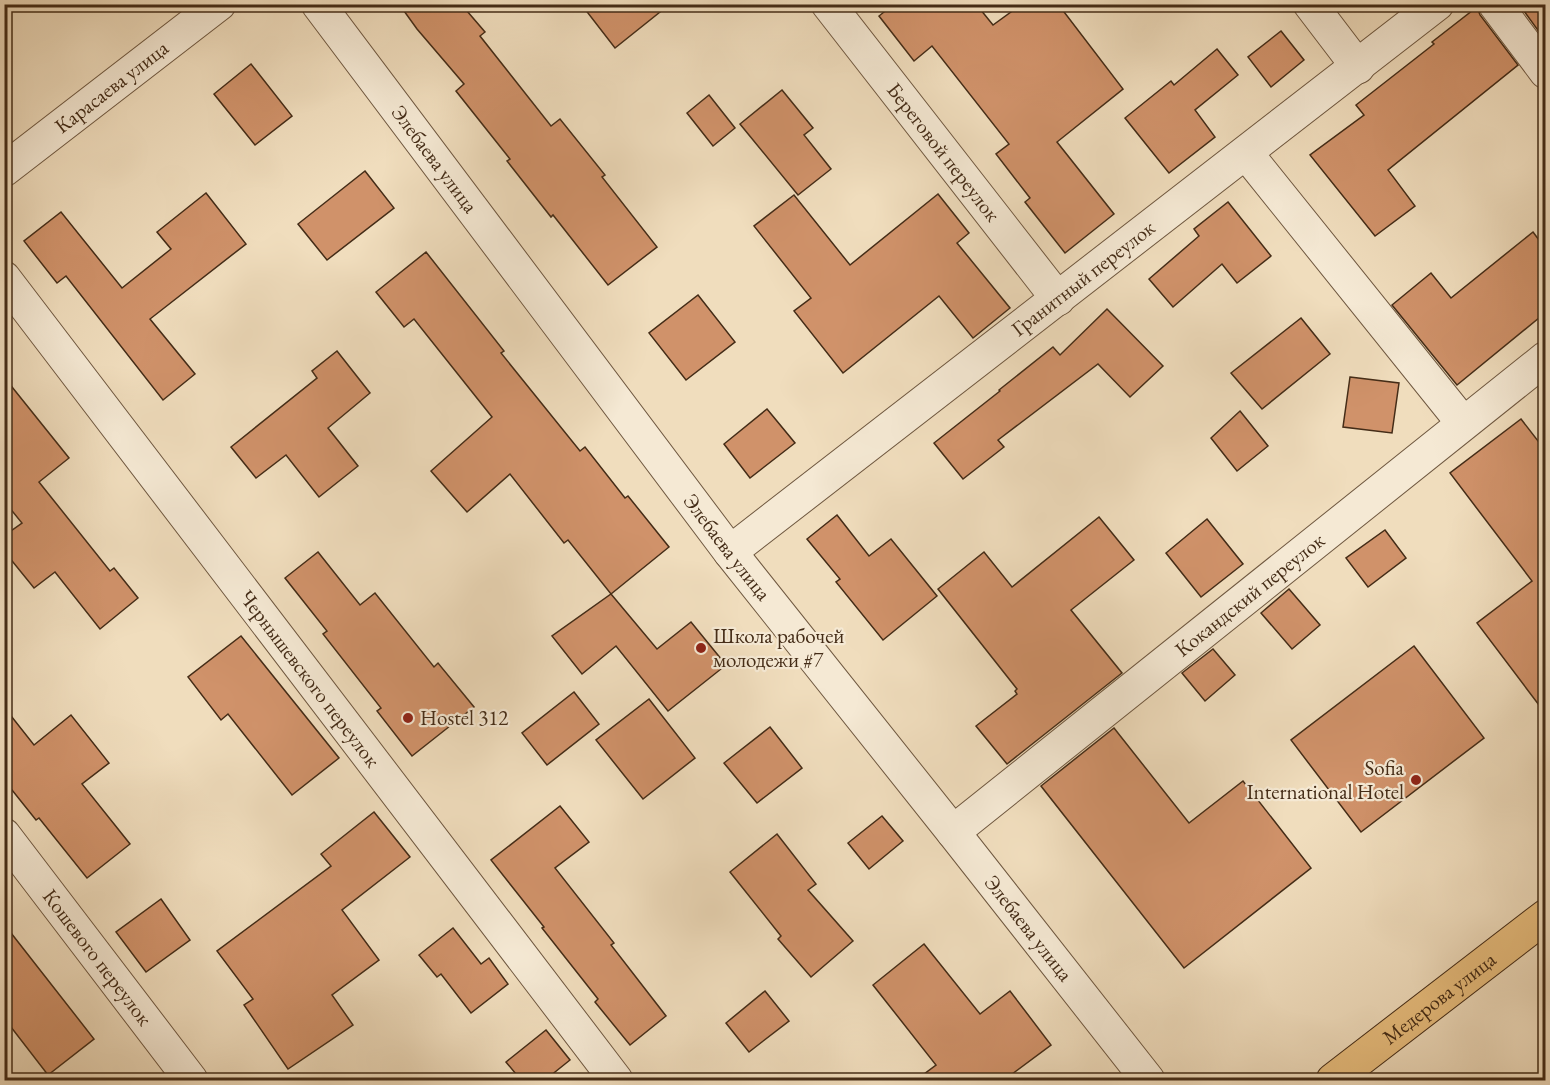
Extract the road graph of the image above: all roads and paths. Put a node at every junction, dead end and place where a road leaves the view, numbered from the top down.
1 (219, 4) edge
2 (318, 4) edge
3 (828, 4) edge
4 (1310, 4) edge
5 (1437, 4) edge
6 (1495, 4) edge
7 (1358, 67) junction
8 (1545, 72) edge
9 (1246, 153) junction
10 (4, 170) edge
11 (4, 278) edge
12 (1058, 299) junction
13 (1545, 358) edge
14 (1463, 423) junction
15 (730, 552) junction
16 (952, 832) junction
17 (4, 835) edge
18 (1545, 916) edge
19 (191, 1080) edge
20 (616, 1080) edge
21 (1148, 1080) edge
22 (1333, 1080) edge

1 - 10 street, Карасаева улица
2 - 15 street, Элебаева улица
3 - 12 street, Береговой переулок
4 - 7 street
5 - 7 street, Гранитный переулок
6 - 8 street
7 - 9 street, Гранитный переулок
9 - 12 street, Гранитный переулок
9 - 14 street
11 - 20 street, Чернышевского переулок
12 - 15 street, Гранитный переулок
13 - 14 street, Кокандский переулок
14 - 16 street, Кокандский переулок
15 - 16 street, Элебаева улица
16 - 21 street, Элебаева улица
17 - 19 street, Кошевого переулок
18 - 22 main road, Медерова улица

